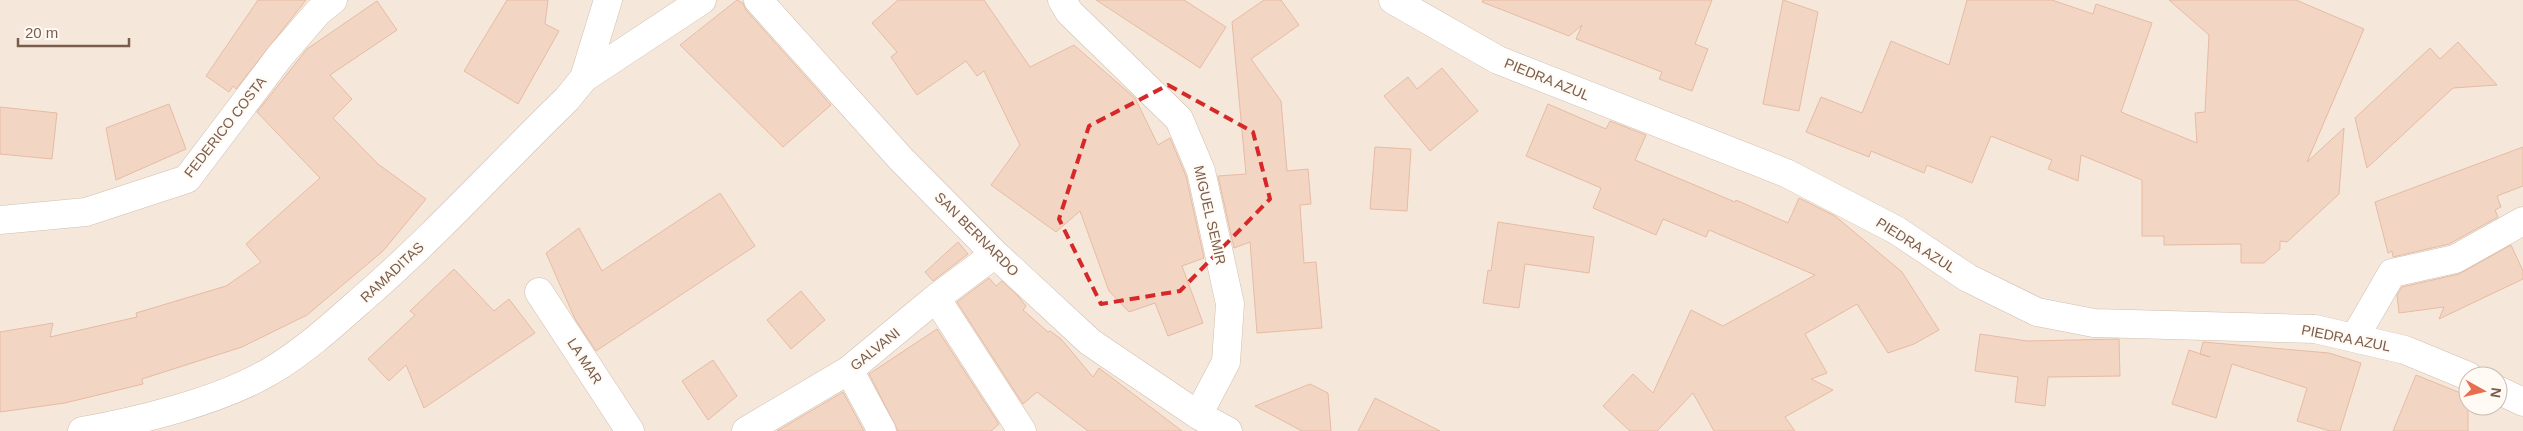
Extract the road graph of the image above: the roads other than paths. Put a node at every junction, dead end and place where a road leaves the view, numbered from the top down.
1 (333, 0) edge
2 (608, 0) edge
3 (702, 0) edge
4 (758, 0) edge
5 (1062, 0) edge
6 (1393, 0) edge
7 (584, 78) junction
8 (0, 220) edge
9 (2523, 221) edge
10 (995, 254) junction
11 (539, 292) dead end
12 (936, 298) junction
13 (2356, 337) junction
14 (849, 370) junction
15 (2458, 372) edge
16 (2508, 395) edge
17 (2523, 402) edge
18 (1198, 415) junction
19 (82, 431) edge
20 (630, 431) edge
21 (746, 431) edge
22 (882, 431) edge
23 (1022, 431) edge
24 (1228, 431) edge

1 - 8 street, FEDERICO COSTA
2 - 7 street, RAMADITAS
3 - 7 street
4 - 10 street, SAN BERNARDO
5 - 18 street, MIGUEL SEMIR
6 - 13 street, PIEDRA AZUL
7 - 19 street, RAMADITAS
9 - 13 street
10 - 12 street, GALVANI
10 - 18 street, SAN BERNARDO
11 - 20 street, LA MAR
12 - 14 street, GALVANI
12 - 23 street
13 - 15 street, PIEDRA AZUL
14 - 21 street, GALVANI
14 - 22 street
16 - 17 street
18 - 24 street, SAN BERNARDO

